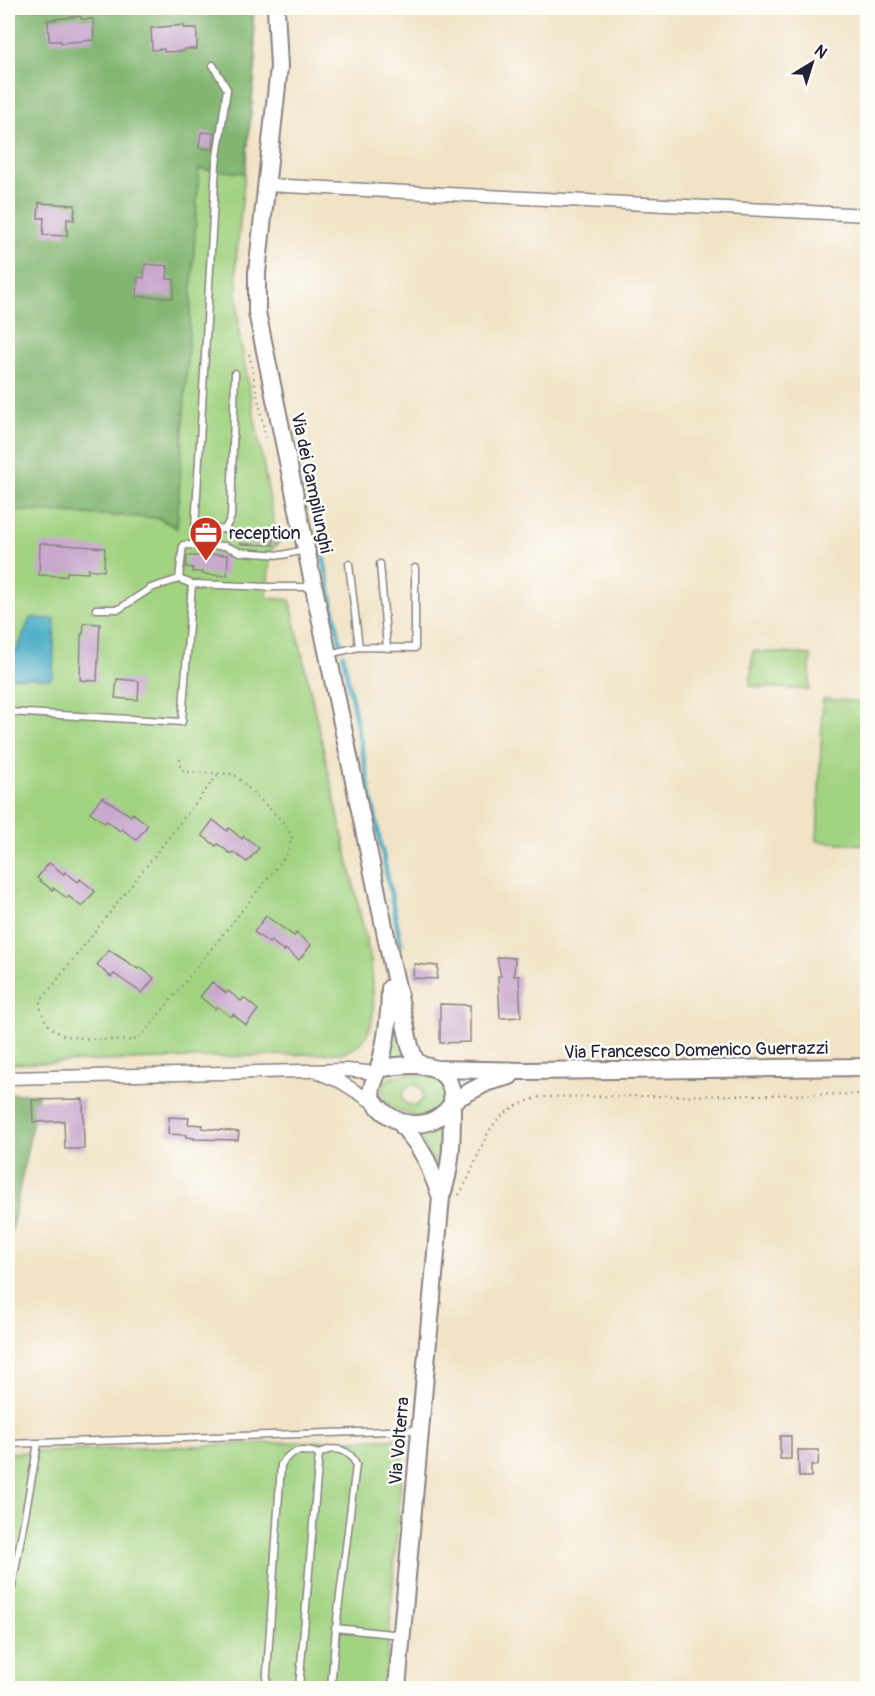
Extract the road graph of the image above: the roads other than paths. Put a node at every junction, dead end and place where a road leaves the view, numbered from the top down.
1 (276, 8) edge
2 (213, 65) dead end
3 (266, 185) junction
4 (867, 215) edge
5 (235, 373) dead end
6 (195, 530) junction
7 (194, 546) junction
8 (306, 549) junction
9 (349, 564) dead end
10 (380, 564) dead end
11 (415, 568) dead end
12 (179, 579) junction
13 (192, 584) junction
14 (313, 586) junction
15 (96, 609) dead end
16 (359, 647) junction
17 (387, 648) junction
18 (327, 655) junction
19 (8, 712) edge
20 (391, 960) junction
21 (867, 1067) edge
22 (430, 1068) junction
23 (312, 1071) junction
24 (378, 1071) junction
25 (525, 1071) junction
26 (8, 1078) edge
27 (469, 1094) junction
28 (452, 1102) junction
29 (375, 1104) junction
30 (399, 1121) junction
31 (453, 1124) junction
32 (448, 1198) junction
33 (419, 1430) junction
34 (38, 1443) junction
35 (8, 1444) edge
36 (319, 1454) junction
37 (12, 1588) dead end
38 (335, 1628) junction
39 (402, 1635) junction
40 (266, 1689) edge
41 (299, 1689) edge
42 (331, 1689) edge
43 (397, 1689) edge

1 - 3 street, Via dei Campilunghi
2 - 6 lane
3 - 4 street
3 - 8 street, Via dei Campilunghi
5 - 6 lane
6 - 7 lane
7 - 8 lane
7 - 12 lane
8 - 14 street, Via dei Campilunghi
9 - 16 lane
10 - 17 lane
11 - 17 lane
12 - 13 lane
12 - 15 lane
13 - 14 lane
13 - 19 lane
14 - 18 street, Via dei Campilunghi
16 - 17 lane
16 - 18 lane
18 - 20 street, Via dei Campilunghi
20 - 22 street, Via dei Campilunghi
20 - 24 street, Via dei Campilunghi
21 - 25 street, Via Francesco Domenico Guerrazzi
22 - 24 street
22 - 25 street, Via Francesco Domenico Guerrazzi
22 - 28 street
23 - 24 street
23 - 26 street
23 - 29 street
24 - 29 street
25 - 27 street, Via Francesco Domenico Guerrazzi
27 - 28 street, Via Francesco Domenico Guerrazzi
27 - 31 street
28 - 30 street
28 - 31 street, Via Volterra
29 - 30 street
30 - 32 street, Via Volterra
31 - 32 street, Via Volterra
32 - 33 street, Via Volterra
33 - 34 lane
33 - 39 street, Via Volterra
34 - 35 lane
34 - 37 lane
36 - 38 lane
36 - 40 lane
36 - 41 lane
38 - 39 lane
38 - 42 lane
39 - 43 street, Via Volterra

